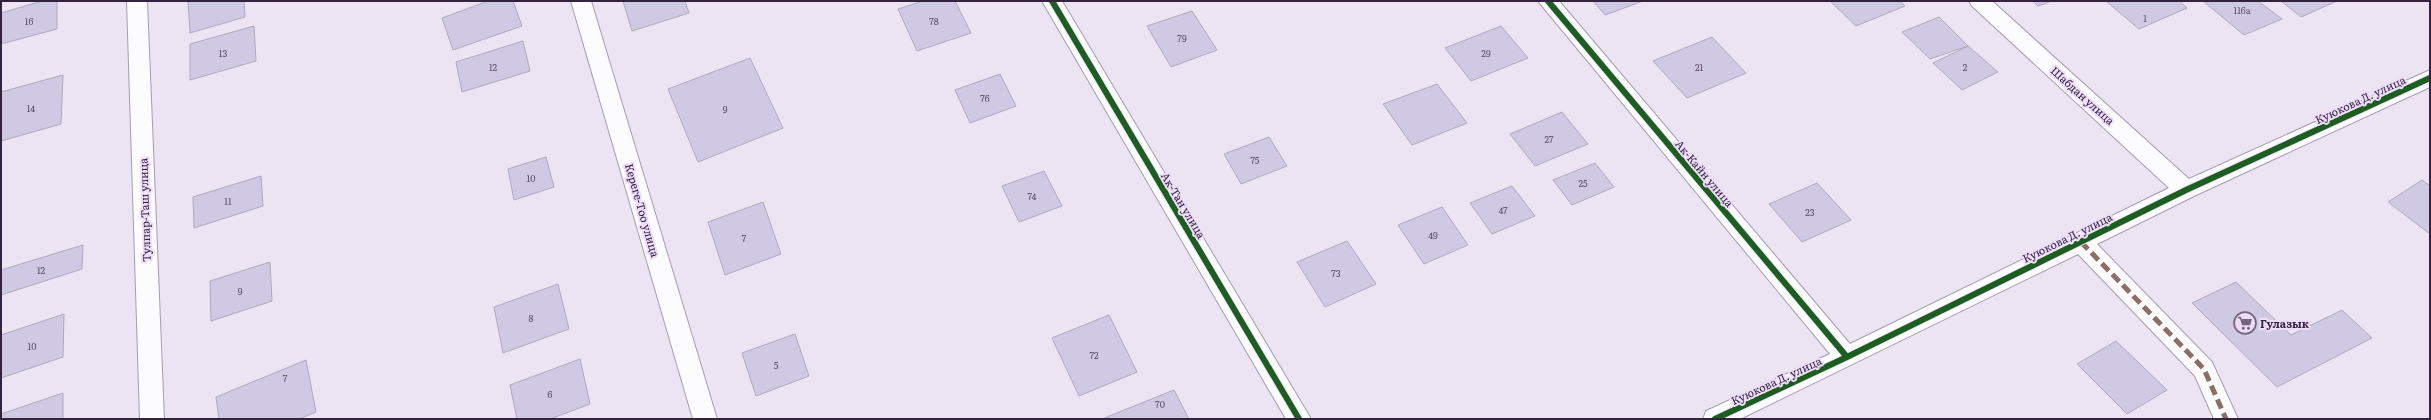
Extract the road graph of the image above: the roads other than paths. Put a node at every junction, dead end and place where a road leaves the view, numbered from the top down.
1 (137, 1) edge
2 (581, 1) edge
3 (1052, 1) edge
4 (1548, 1) edge
5 (1979, 1) edge
6 (2430, 78) edge
7 (2186, 190) junction
8 (2081, 242) junction
9 (1847, 358) junction
10 (152, 419) edge
11 (705, 419) edge
12 (1299, 419) edge
13 (1715, 419) edge
14 (2226, 419) edge

1 - 10 street, Тулпар-Таш улица
2 - 11 street, Кереге-Тоо улица
3 - 12 street, Ак-Тан улица
4 - 9 street, Ак-Кайн улица
5 - 7 street, Шабдан улица
6 - 7 street, Куюкова Д. улица
7 - 8 street, Куюкова Д. улица
8 - 9 street, Куюкова Д. улица
8 - 14 street
9 - 13 street, Куюкова Д. улица

